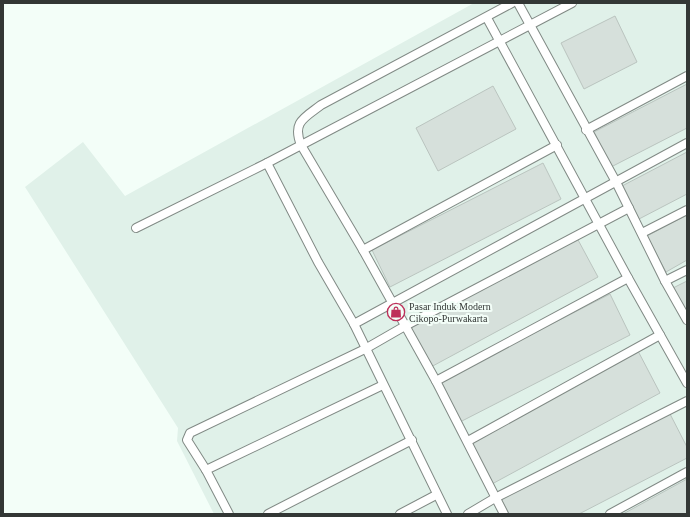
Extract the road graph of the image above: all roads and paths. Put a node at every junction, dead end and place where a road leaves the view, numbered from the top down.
1 (512, 3) edge
2 (518, 3) edge
3 (572, 3) edge
4 (487, 18) junction
5 (530, 24) junction
6 (501, 42) junction
7 (687, 76) edge
8 (586, 130) junction
9 (687, 143) edge
10 (301, 145) junction
11 (557, 145) junction
12 (266, 163) junction
13 (616, 182) junction
14 (585, 198) junction
15 (629, 208) junction
16 (687, 210) edge
17 (599, 223) junction
18 (136, 228) dead end
19 (642, 233) junction
20 (363, 250) junction
21 (687, 270) edge
22 (628, 278) junction
23 (665, 281) junction
24 (392, 303) junction
25 (687, 320) edge
26 (354, 324) junction
27 (405, 326) junction
28 (660, 335) junction
29 (365, 349) junction
30 (436, 381) junction
31 (687, 383) edge
32 (383, 385) junction
33 (687, 401) edge
34 (412, 440) junction
35 (468, 441) junction
36 (206, 470) junction
37 (687, 472) edge
38 (436, 495) junction
39 (495, 498) junction
40 (229, 514) edge
41 (268, 514) edge
42 (400, 514) edge
43 (447, 514) edge
44 (468, 514) edge
45 (504, 514) edge
46 (610, 514) edge

1 - 4 lane
2 - 5 lane
3 - 5 lane
4 - 6 lane
4 - 10 lane
5 - 6 lane
5 - 8 lane
6 - 10 lane
6 - 11 lane
7 - 8 lane
8 - 13 lane
9 - 13 lane
10 - 12 lane
10 - 20 lane
11 - 14 lane
11 - 20 lane
12 - 18 lane
12 - 26 lane
13 - 14 lane
13 - 15 lane
14 - 17 lane
14 - 24 lane
15 - 17 lane
15 - 19 lane
16 - 19 lane
17 - 22 lane
17 - 27 lane
19 - 23 lane
20 - 24 lane
21 - 23 lane
22 - 28 lane
22 - 30 lane
23 - 25 lane
24 - 26 lane
24 - 27 lane
26 - 29 lane
27 - 29 lane
27 - 30 lane
28 - 31 lane
28 - 35 lane
29 - 32 lane
29 - 36 lane
30 - 35 lane
32 - 34 lane
32 - 36 lane
33 - 39 lane
34 - 38 lane
34 - 41 lane
35 - 39 lane
36 - 40 lane
37 - 46 lane
38 - 42 lane
38 - 43 lane
39 - 44 lane
39 - 45 lane

